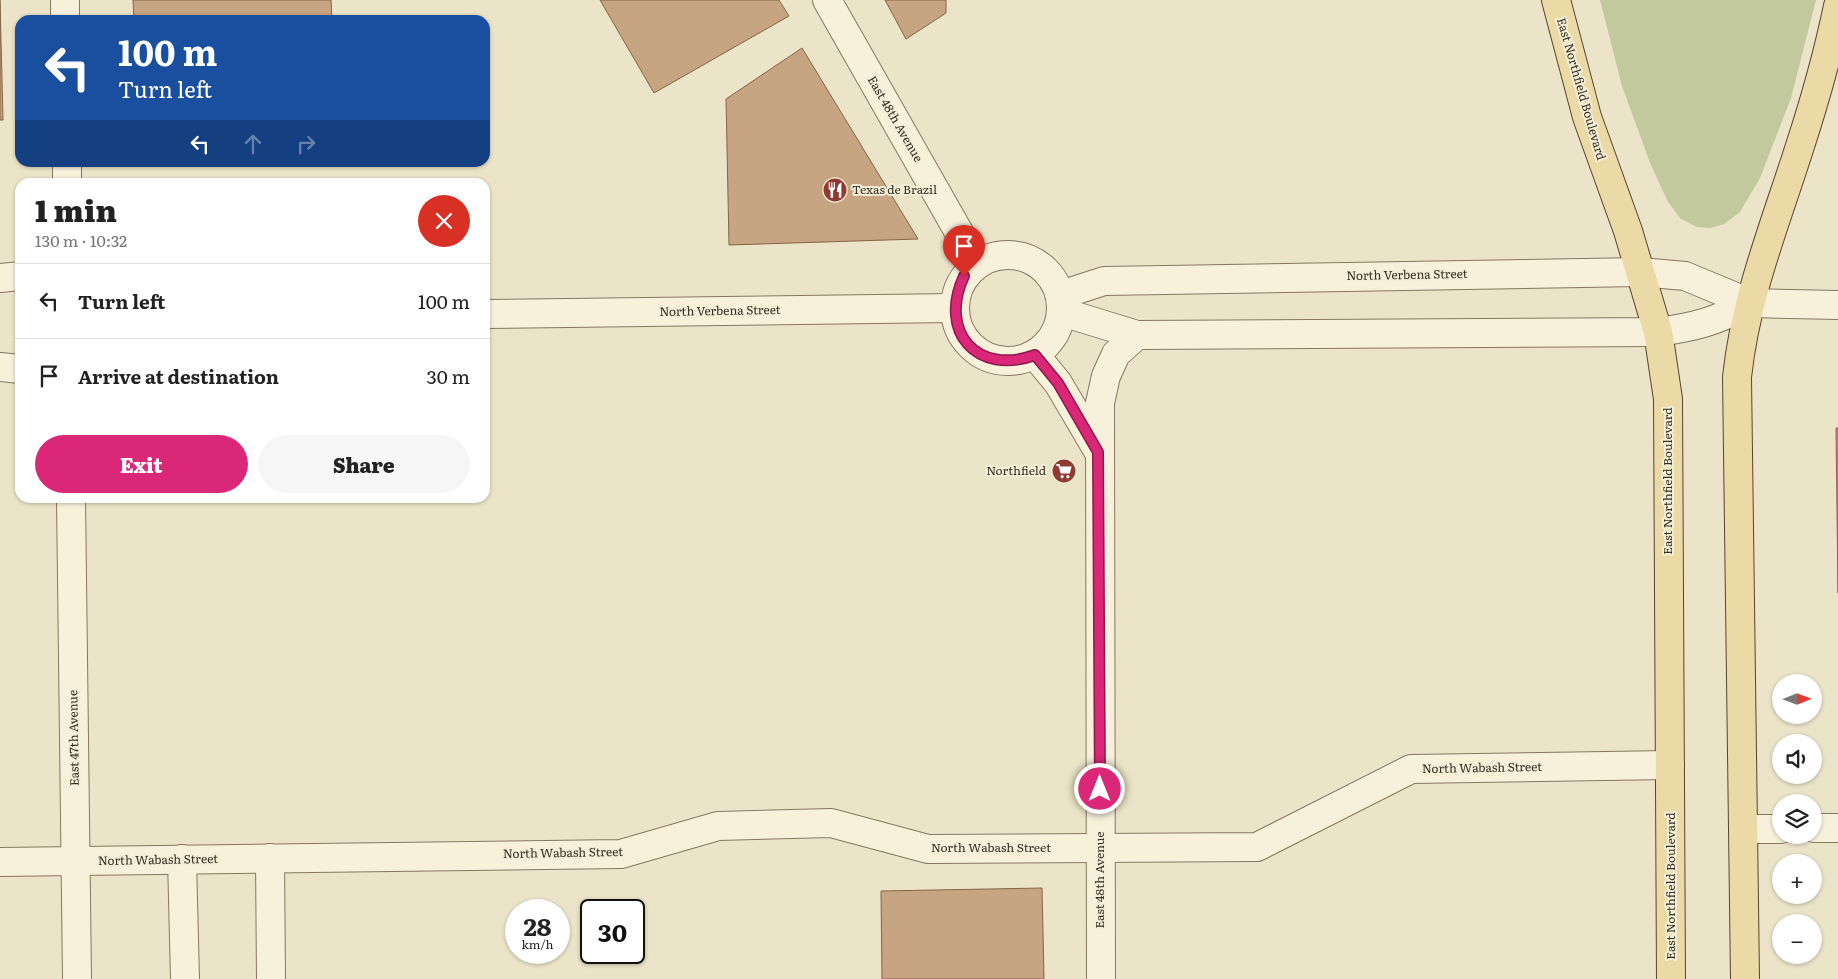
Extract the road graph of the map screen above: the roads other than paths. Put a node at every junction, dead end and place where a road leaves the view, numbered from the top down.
1 (65, 0) edge
2 (827, 0) edge
3 (1556, 0) edge
4 (1838, 6) edge
5 (65, 15) edge
6 (977, 264) junction
7 (1640, 272) junction
8 (15, 276) edge
9 (0, 278) edge
10 (1750, 303) junction
11 (1061, 304) junction
12 (1838, 305) edge
13 (954, 308) junction
14 (490, 314) edge
15 (1658, 332) junction
16 (1137, 335) junction
17 (1035, 355) junction
18 (0, 368) edge
19 (15, 369) edge
20 (1098, 452) junction
21 (71, 503) edge
22 (1670, 765) junction
23 (1772, 828) edge
24 (1822, 828) edge
25 (1838, 828) edge
26 (1743, 829) junction
27 (1100, 848) junction
28 (270, 858) junction
29 (182, 859) junction
30 (75, 861) junction
31 (0, 862) edge
32 (77, 979) edge
33 (185, 979) edge
34 (271, 979) edge
35 (1101, 979) edge
36 (1671, 979) edge
37 (1745, 979) edge

1 - 5 street
2 - 6 street, East 48th Avenue
3 - 7 main road, East Northfield Boulevard
4 - 10 main road
6 - 11 street
6 - 13 street
7 - 10 street, North Verbena Street
7 - 11 street, North Verbena Street
7 - 15 main road, East Northfield Boulevard
8 - 9 street
10 - 12 street, North Verbena Street
10 - 15 street
10 - 26 main road
11 - 16 street
11 - 17 street
13 - 14 street, North Verbena Street
13 - 17 street
15 - 16 street
15 - 22 main road, East Northfield Boulevard
16 - 20 street, East 48th Avenue
17 - 20 street, East 48th Avenue
18 - 19 street
20 - 27 street, East 48th Avenue
21 - 30 street, East 47th Avenue
22 - 27 street, North Wabash Street
22 - 36 main road, East Northfield Boulevard
23 - 26 street
24 - 25 street
26 - 37 main road
27 - 28 street, North Wabash Street
27 - 35 street, East 48th Avenue
28 - 29 street, North Wabash Street
28 - 34 street
29 - 30 street, North Wabash Street
29 - 33 street
30 - 31 street, North Wabash Street
30 - 32 street, East 47th Avenue

